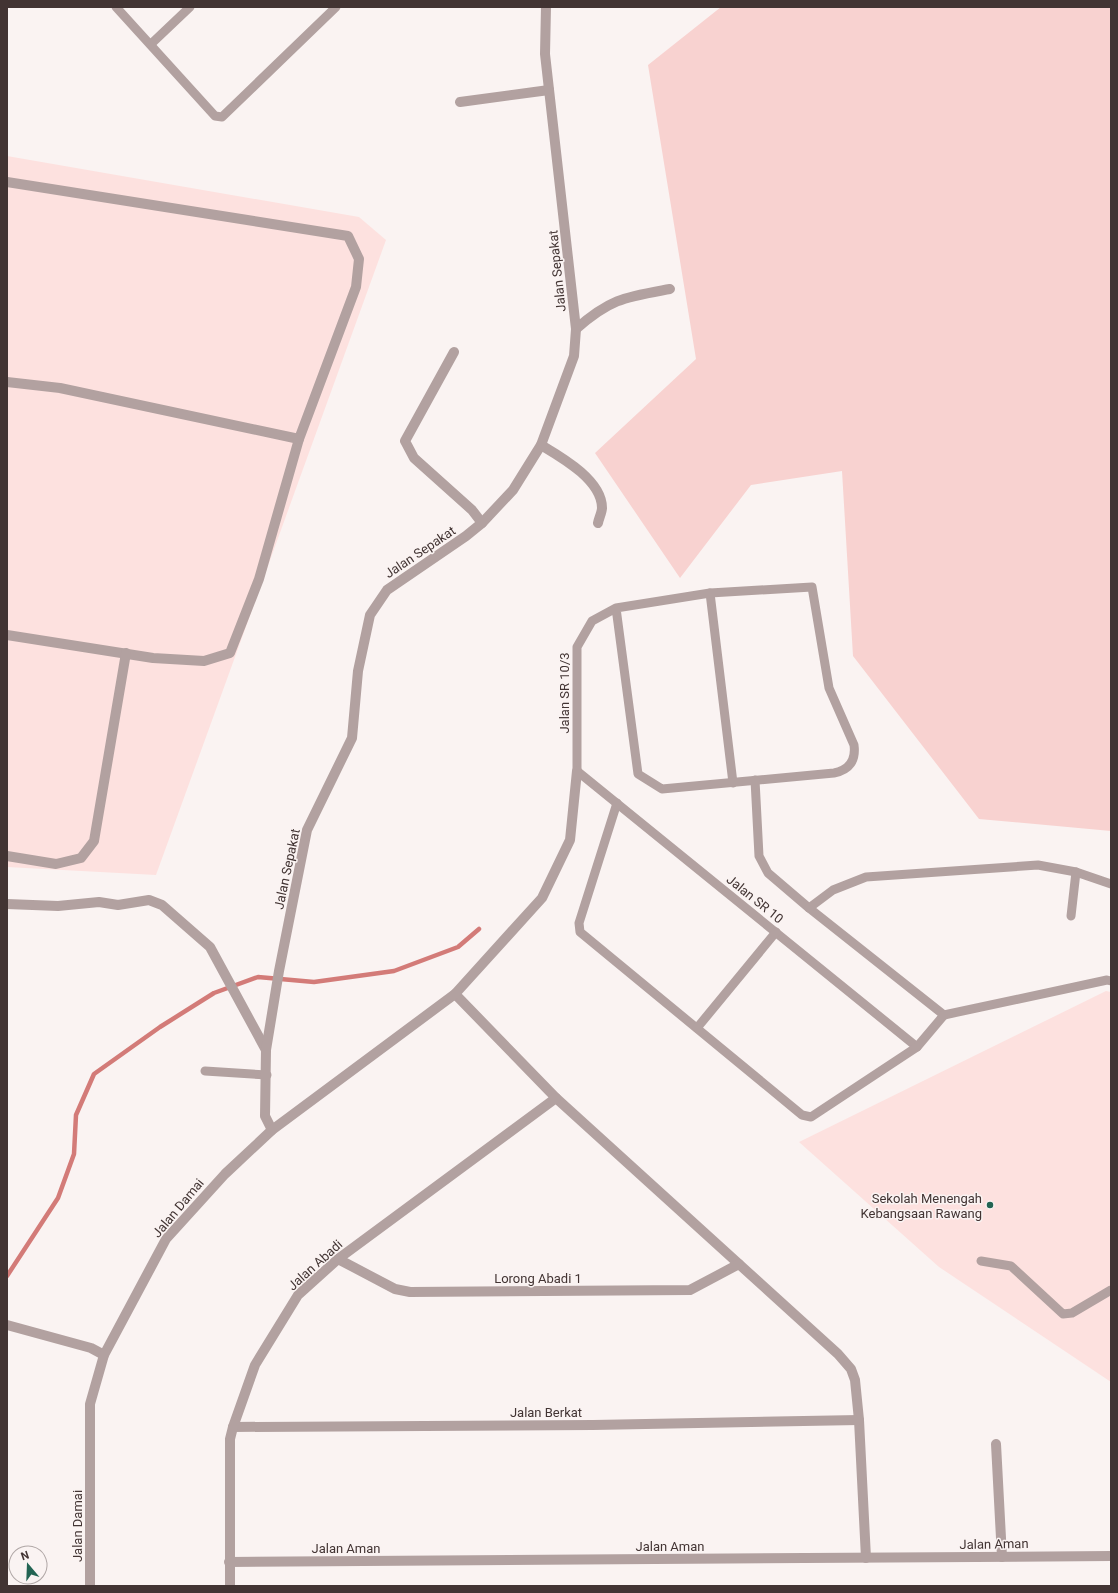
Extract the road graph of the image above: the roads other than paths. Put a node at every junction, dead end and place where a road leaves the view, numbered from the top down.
1 (116, 7) edge
2 (190, 7) edge
3 (336, 7) edge
4 (546, 7) edge
5 (150, 44) junction
6 (549, 90) junction
7 (460, 102) dead end
8 (7, 182) edge
9 (670, 289) dead end
10 (576, 329) junction
11 (454, 352) dead end
12 (7, 382) edge
13 (299, 439) junction
14 (541, 445) junction
15 (482, 523) junction
16 (598, 523) dead end
17 (710, 593) junction
18 (616, 608) junction
19 (7, 635) edge
20 (126, 653) junction
21 (577, 771) junction
22 (755, 780) junction
23 (733, 783) junction
24 (618, 803) junction
25 (7, 856) edge
26 (1076, 872) junction
27 (1111, 884) edge
28 (7, 904) edge
29 (809, 908) junction
30 (1071, 916) dead end
31 (776, 932) junction
32 (1111, 981) edge
33 (455, 994) junction
34 (944, 1014) junction
35 (697, 1028) junction
36 (917, 1047) junction
37 (266, 1050) junction
38 (206, 1071) dead end
39 (267, 1075) junction
40 (556, 1098) junction
41 (272, 1130) junction
42 (338, 1259) junction
43 (981, 1261) dead end
44 (739, 1264) junction
45 (1111, 1290) edge
46 (7, 1325) edge
47 (104, 1355) junction
48 (859, 1420) junction
49 (233, 1426) junction
50 (996, 1444) dead end
51 (1111, 1556) edge
52 (1002, 1557) junction
53 (866, 1558) junction
54 (229, 1562) junction
55 (90, 1586) edge
56 (230, 1586) edge

1 - 5 lane
2 - 5 lane
3 - 5 lane
4 - 6 street, Jalan Sepakat
6 - 7 street
6 - 10 street, Jalan Sepakat
8 - 13 street
9 - 10 street
10 - 14 street, Jalan Sepakat
11 - 15 street
12 - 13 street
13 - 20 street
14 - 15 street, Jalan Sepakat
14 - 16 street
15 - 37 street, Jalan Sepakat
17 - 18 lane, Jalan SR 10/3
17 - 22 lane, Jalan SR 10/3
17 - 23 lane
18 - 21 lane, Jalan SR 10/3
18 - 23 lane
19 - 20 street
20 - 25 street
21 - 24 lane, Jalan SR 10
21 - 33 street, Jalan Damai
22 - 23 lane
22 - 29 lane
24 - 31 lane, Jalan SR 10
24 - 35 lane
26 - 27 lane
26 - 29 lane
26 - 30 lane
28 - 37 street
29 - 34 lane
31 - 35 lane
31 - 36 lane, Jalan SR 10
32 - 34 lane
33 - 40 street
33 - 41 street, Jalan Damai
34 - 36 lane
35 - 36 lane
37 - 39 street, Jalan Sepakat
38 - 39 lane
39 - 41 street, Jalan Sepakat
40 - 42 street, Jalan Abadi
40 - 44 street
41 - 47 street, Jalan Damai
42 - 44 street, Lorong Abadi 1
42 - 49 street, Jalan Abadi
43 - 45 lane
44 - 48 street
46 - 47 street
47 - 55 street, Jalan Damai
48 - 49 street, Jalan Berkat
48 - 53 street
49 - 54 street, Jalan Abadi
50 - 52 street
51 - 52 street, Jalan Aman
52 - 53 street, Jalan Aman
53 - 54 street, Jalan Aman
54 - 56 street, Jalan Abadi

